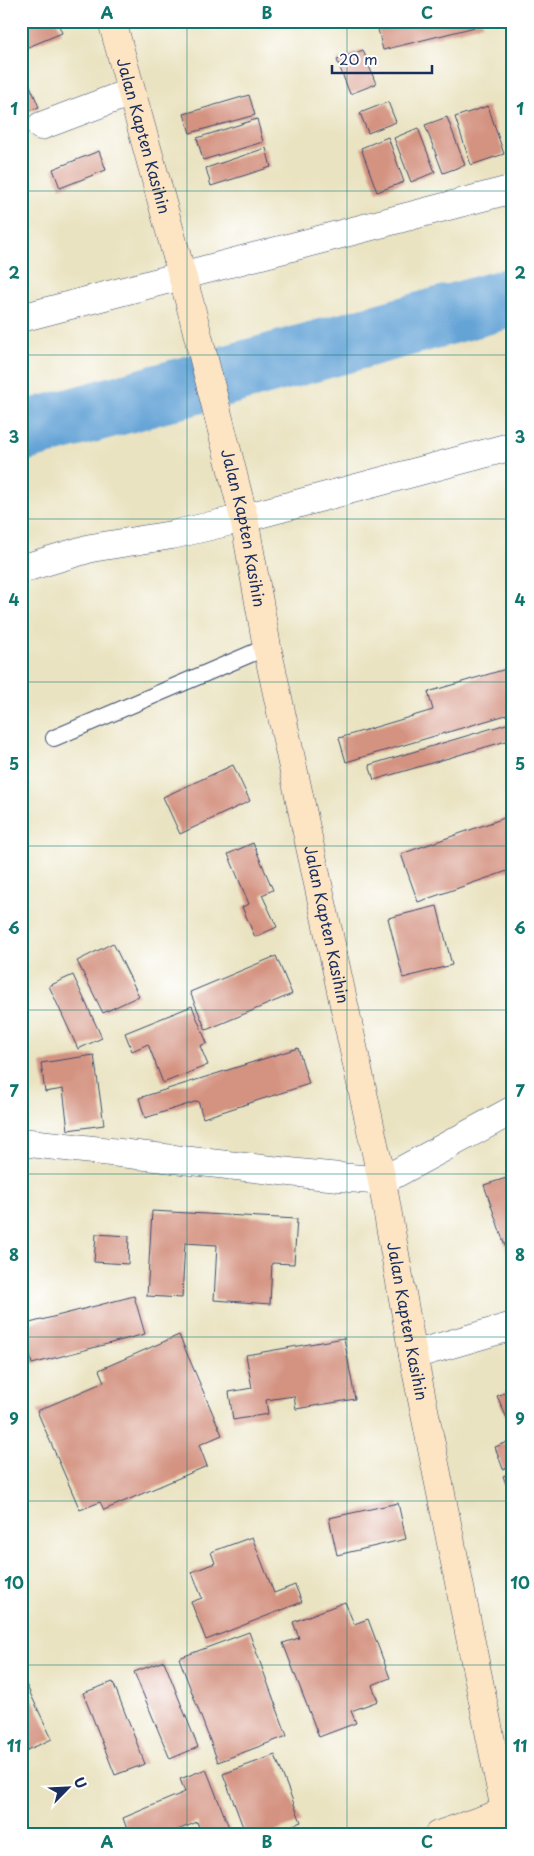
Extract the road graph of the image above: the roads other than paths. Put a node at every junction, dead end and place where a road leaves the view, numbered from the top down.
1 (112, 21) edge
2 (131, 92) junction
3 (41, 126) dead end
4 (513, 189) edge
5 (182, 277) junction
6 (21, 318) edge
7 (513, 446) edge
8 (242, 512) junction
9 (21, 569) edge
10 (267, 647) junction
11 (54, 738) dead end
12 (513, 1110) edge
13 (21, 1142) edge
14 (382, 1181) junction
15 (513, 1326) edge
16 (413, 1355) junction
17 (508, 1823) edge
18 (438, 1835) edge

1 - 2 main road, Jalan Kapten Kasihin
2 - 3 street
2 - 5 main road, Jalan Kapten Kasihin
4 - 5 street
5 - 6 street
5 - 8 main road, Jalan Kapten Kasihin
7 - 8 street
8 - 9 street
8 - 10 main road, Jalan Kapten Kasihin
10 - 11 lane
10 - 14 main road, Jalan Kapten Kasihin
12 - 14 street
13 - 14 street
14 - 16 main road, Jalan Kapten Kasihin
15 - 16 street
16 - 17 main road, Jalan Kapten Kasihin
17 - 18 main road

